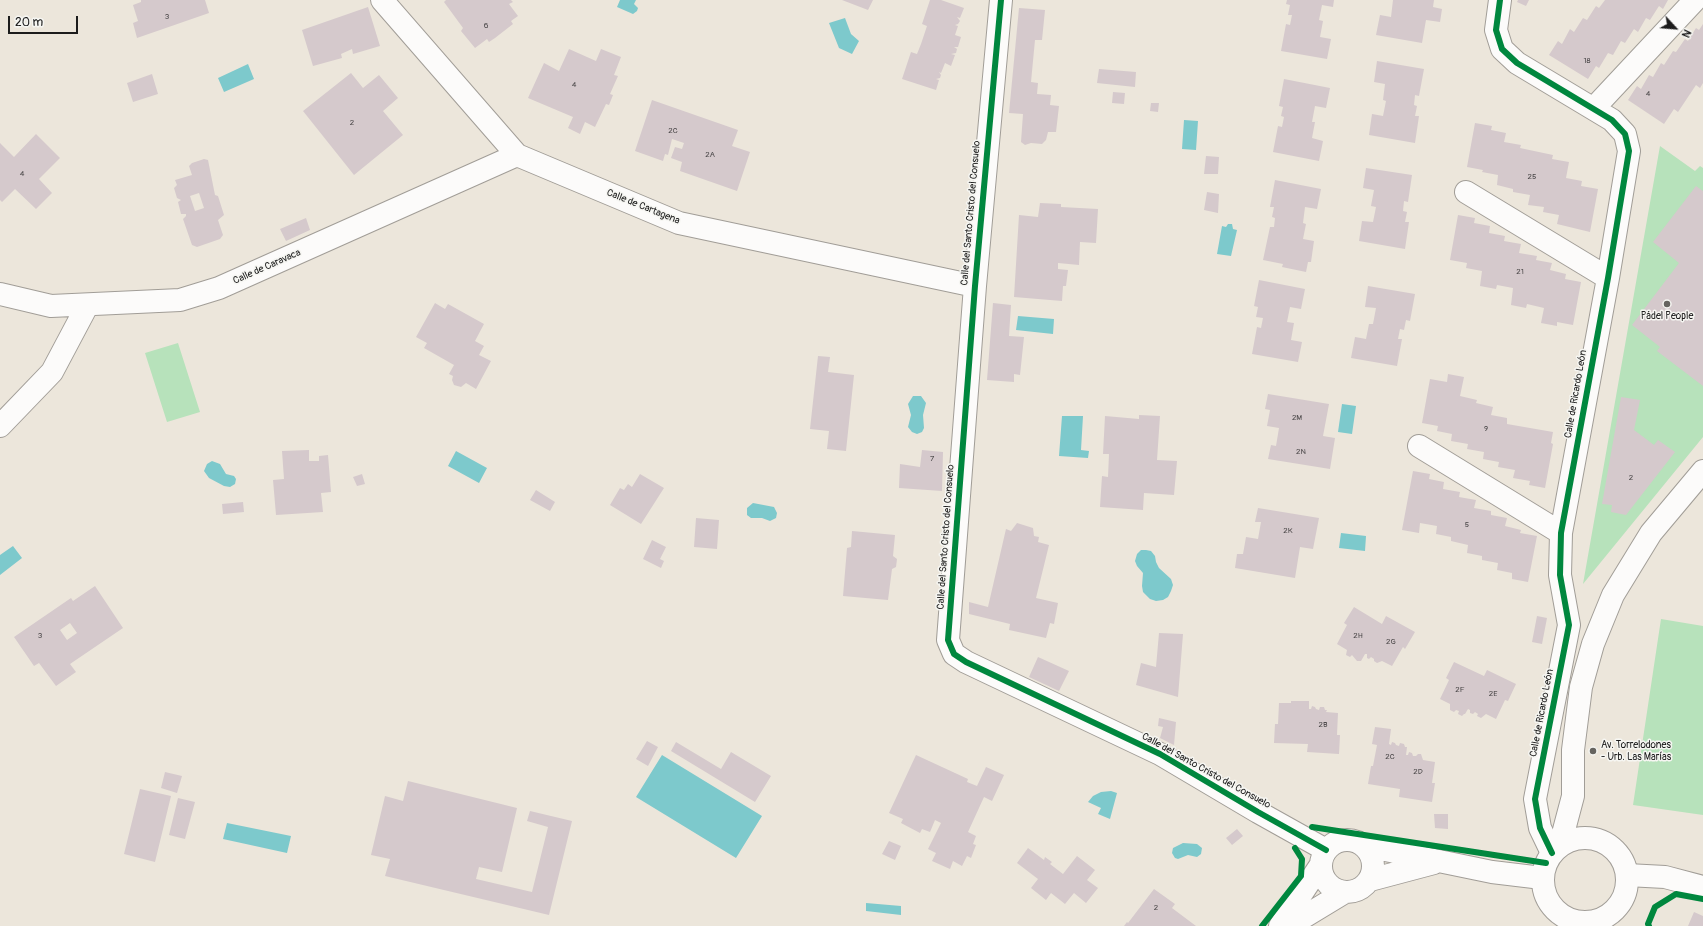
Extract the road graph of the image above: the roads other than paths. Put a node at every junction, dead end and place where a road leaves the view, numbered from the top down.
1 (382, 0) edge
2 (1001, 0) edge
3 (1500, 0) edge
4 (1695, 0) edge
5 (1594, 108) junction
6 (517, 155) junction
7 (1466, 192) dead end
8 (1608, 278) junction
9 (975, 286) junction
10 (0, 294) edge
11 (88, 306) junction
12 (0, 426) edge
13 (1419, 446) dead end
14 (1703, 471) edge
15 (1561, 532) junction
16 (1573, 796) junction
17 (1591, 838) junction
18 (1366, 846) junction
19 (1556, 849) junction
20 (1323, 858) junction
21 (1439, 862) junction
22 (1627, 875) junction
23 (1542, 878) junction
24 (1370, 880) junction
25 (1703, 887) edge
26 (1345, 892) junction
27 (1611, 920) edge
28 (1582, 924) edge
29 (1280, 926) edge
30 (1289, 926) edge

1 - 6 street, Calle de Cartagena
2 - 9 street, Calle del Santo Cristo del Consuelo
3 - 5 street, Calle de Ricardo León
4 - 5 street
5 - 8 street, Calle de Ricardo León
6 - 9 street, Calle de Cartagena
6 - 11 street, Calle de Caravaca
7 - 8 street
8 - 15 street, Calle de Ricardo León
9 - 20 street, Calle del Santo Cristo del Consuelo
10 - 11 street, Calle de Caravaca
11 - 12 street
13 - 15 street
14 - 16 street
15 - 19 street, Calle de Ricardo León
16 - 17 street
16 - 19 street
17 - 19 street
17 - 22 street
18 - 20 street
18 - 21 street
18 - 24 street
19 - 23 street
20 - 26 street
20 - 29 street
21 - 23 street
21 - 24 street
22 - 25 street
22 - 27 street
23 - 28 street
24 - 26 street
26 - 30 street
27 - 28 street

